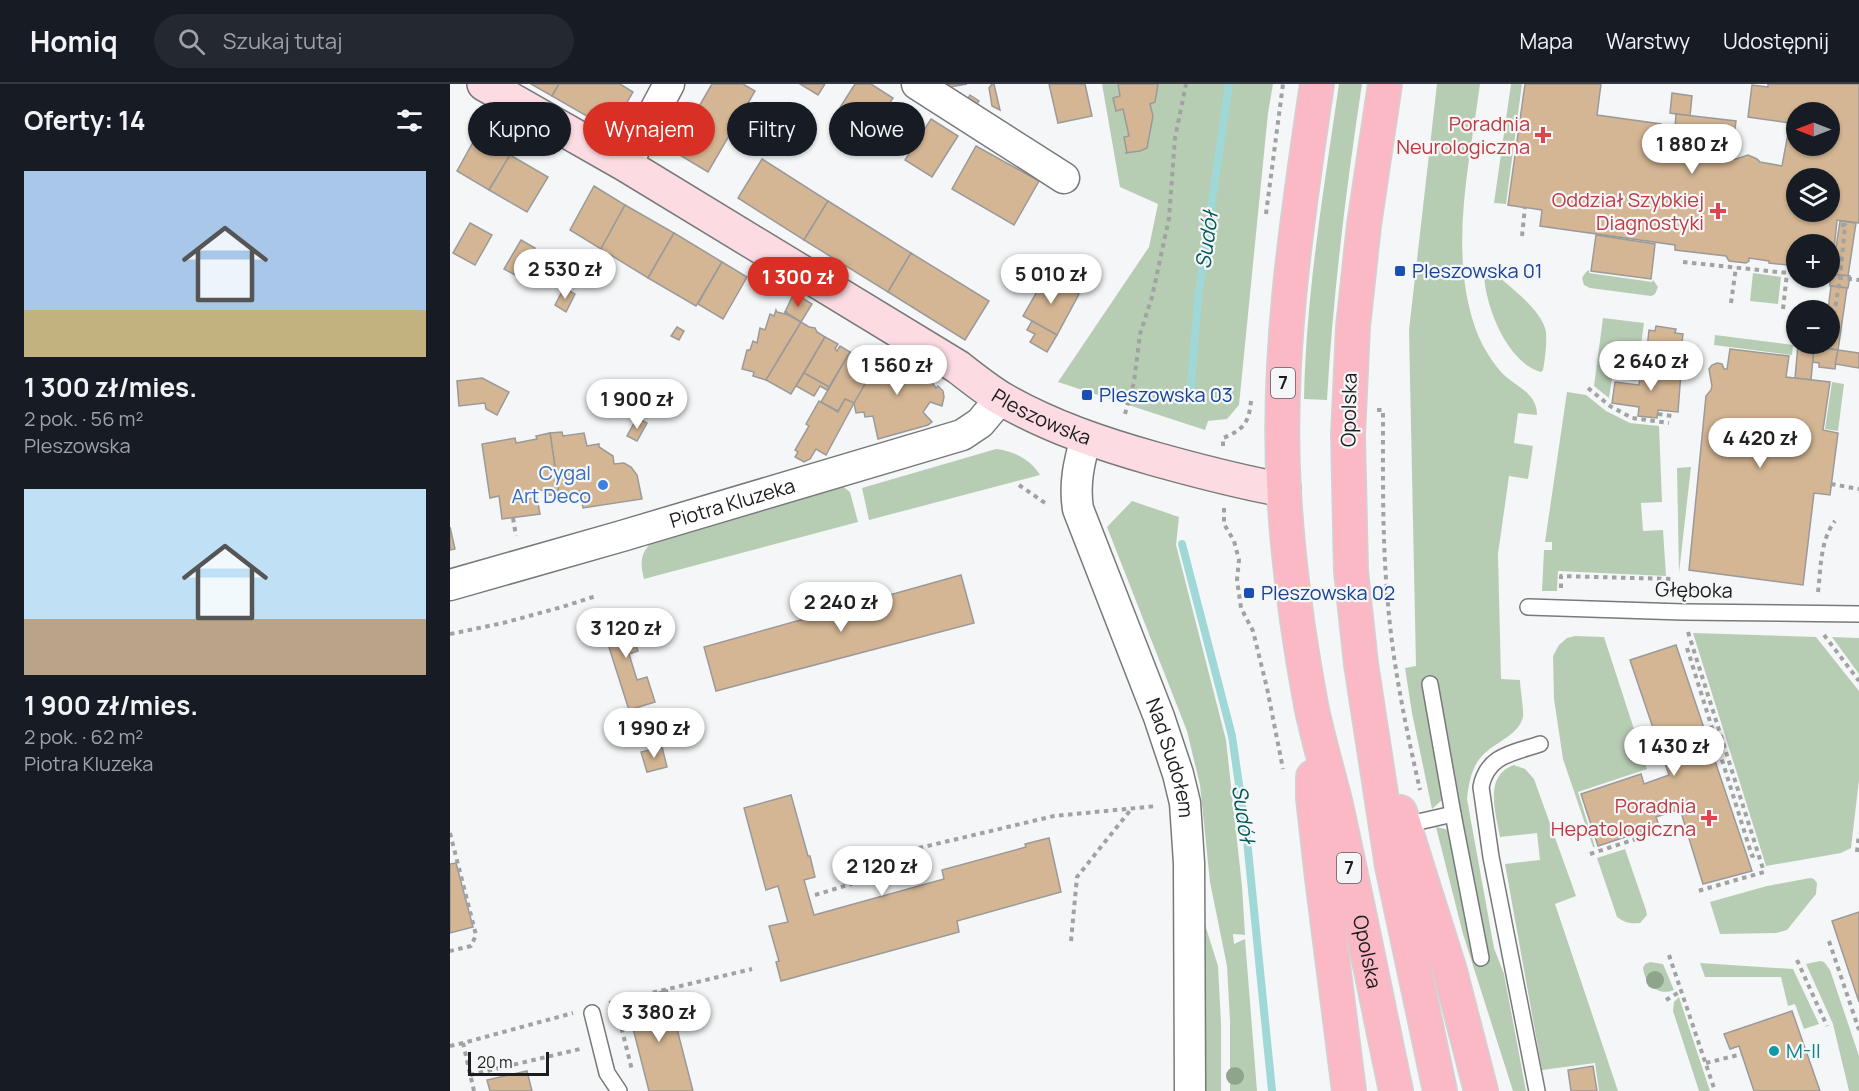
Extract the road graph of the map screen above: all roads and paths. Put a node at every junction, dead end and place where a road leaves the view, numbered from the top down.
1 (484, 84) edge
2 (669, 84) edge
3 (917, 84) edge
4 (1186, 84) edge
5 (1317, 84) edge
6 (1385, 84) edge
7 (626, 165) junction
8 (1064, 178) dead end
9 (1525, 207) dead end
10 (1837, 225) dead end
11 (1522, 236) dead end
12 (1683, 262) dead end
13 (1736, 267) junction
14 (1786, 273) edge
15 (1840, 278) joint
16 (1859, 280) edge
17 (1786, 282) edge
18 (1731, 303) dead end
19 (1783, 309) dead end
20 (1588, 388) dead end
21 (1001, 398) junction
22 (1250, 408) dead end
23 (1374, 410) dead end
24 (1125, 414) dead end
25 (1658, 414) dead end
26 (1672, 416) dead end
27 (1669, 423) dead end
28 (1086, 438) junction
29 (1223, 446) dead end
30 (1831, 484) dead end
31 (1019, 485) dead end
32 (1859, 489) edge
33 (1284, 490) junction
34 (1053, 508) dead end
35 (1224, 516) dead end
36 (513, 518) dead end
37 (1835, 521) dead end
38 (517, 538) dead end
39 (1671, 579) dead end
40 (450, 585) edge
41 (1817, 593) dead end
42 (596, 596) dead end
43 (1561, 598) dead end
44 (1528, 607) dead end
45 (1859, 614) edge
46 (1687, 629) dead end
47 (1253, 630) dead end
48 (1821, 632) dead end
49 (450, 634) edge
50 (1692, 646) junction
51 (1687, 648) junction
52 (1698, 664) junction
53 (1859, 681) edge
54 (1430, 684) dead end
55 (1311, 707) junction
56 (1373, 737) junction
57 (1540, 744) dead end
58 (1420, 792) dead end
59 (1144, 807) dead end
60 (1132, 808) junction
61 (1453, 814) junction
62 (1405, 825) junction
63 (450, 833) edge
64 (1859, 834) edge
65 (1646, 836) dead end
66 (1857, 852) dead end
67 (1590, 854) dead end
68 (1758, 854) junction
69 (1698, 891) dead end
70 (815, 895) dead end
71 (1071, 941) dead end
72 (1829, 941) dead end
73 (450, 951) edge
74 (1669, 955) dead end
75 (1482, 958) dead end
76 (1797, 960) dead end
77 (752, 969) dead end
78 (1681, 991) junction
79 (1666, 1000) dead end
80 (615, 1002) junction
81 (607, 1004) dead end
82 (586, 1012) joint
83 (1827, 1026) dead end
84 (1859, 1030) edge
85 (463, 1042) junction
86 (600, 1045) junction
87 (450, 1046) edge
88 (1742, 1053) dead end
89 (1706, 1063) junction
90 (470, 1075) junction
91 (634, 1080) dead end
92 (474, 1091) edge
93 (619, 1091) edge
94 (1190, 1091) edge
95 (1348, 1091) edge
96 (1396, 1091) edge
97 (1440, 1091) edge
98 (1481, 1091) edge
99 (1537, 1091) edge
100 (1715, 1091) edge

1 - 7 street, Pleszowska
2 - 7 street
3 - 8 street
4 - 24 path
5 - 33 main road, Opolska / 7
6 - 56 main road, Opolska / 7
7 - 21 street, Pleszowska
9 - 11 path
10 - 15 path
12 - 13 path
13 - 14 path
13 - 18 path
15 - 16 path
17 - 19 path
20 - 27 path
21 - 28 street, Pleszowska
21 - 40 street, Piotra Kluzeka
22 - 29 path
23 - 58 path
25 - 26 path
28 - 33 street, Pleszowska
28 - 94 street, Nad Sudołem
30 - 32 path
31 - 34 path
33 - 55 main road, Opolska / 7
35 - 47 path
36 - 38 path
37 - 41 path
39 - 43 path
42 - 49 path
44 - 45 lane, Głęboka
46 - 50 path
48 - 53 path
50 - 51 path
50 - 52 path
51 - 52 path
51 - 68 path
52 - 68 path
54 - 61 lane
55 - 95 main road, Opolska
55 - 96 main road, Opolska / 7
56 - 62 main road, Opolska
56 - 97 main road, Opolska / 7
57 - 99 lane
59 - 60 path
60 - 70 path
60 - 71 path
61 - 62 lane
61 - 75 lane
62 - 98 main road, Opolska
63 - 73 path
64 - 66 path
65 - 67 path
68 - 69 path
72 - 84 path
74 - 78 path
76 - 83 path
77 - 80 path
78 - 79 path
78 - 89 path
80 - 81 path
80 - 91 path
82 - 85 path
82 - 86 lane
85 - 87 path
85 - 90 path
86 - 90 path
86 - 93 lane
88 - 89 path
89 - 100 path
90 - 92 path

